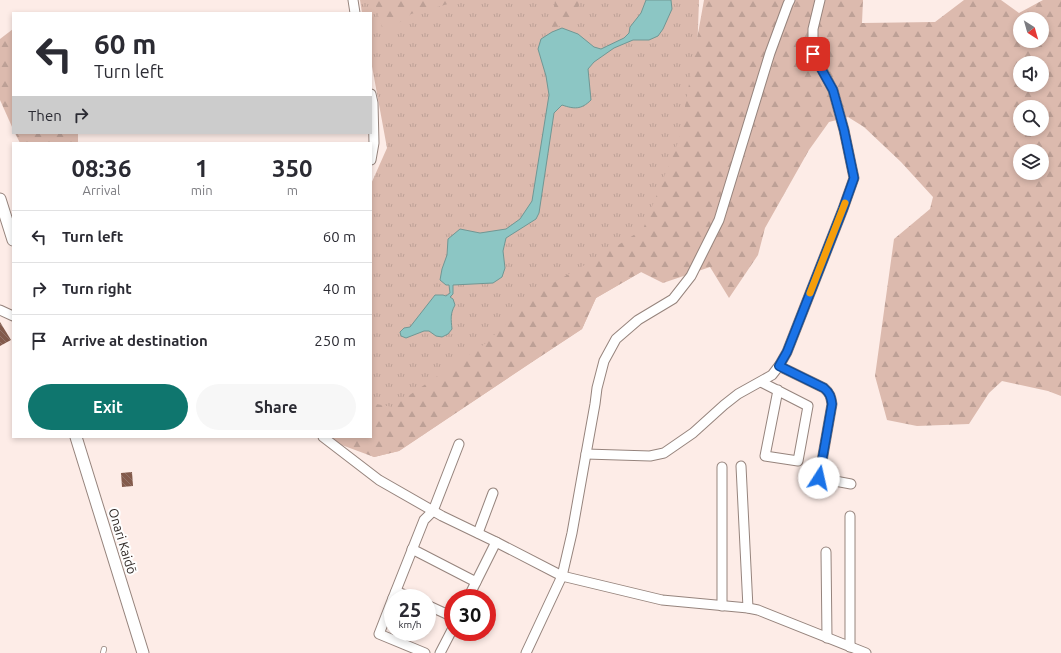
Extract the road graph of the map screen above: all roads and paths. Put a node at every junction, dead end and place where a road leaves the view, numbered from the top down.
1 (353, 0) edge
2 (790, 0) edge
3 (820, 0) edge
4 (355, 12) edge
5 (372, 98) edge
6 (372, 154) edge
7 (0, 199) edge
8 (12, 237) edge
9 (0, 310) edge
10 (12, 316) edge
11 (779, 366) junction
12 (762, 382) junction
13 (778, 390) junction
14 (76, 438) edge
15 (324, 438) edge
16 (460, 444) dead end
17 (586, 454) junction
18 (741, 466) dead end
19 (722, 467) dead end
20 (851, 484) dead end
21 (493, 493) dead end
22 (433, 511) junction
23 (850, 516) dead end
24 (478, 533) junction
25 (496, 542) junction
26 (412, 549) junction
27 (826, 552) dead end
28 (562, 576) junction
29 (476, 582) junction
30 (397, 589) edge
31 (472, 589) edge
32 (722, 606) junction
33 (748, 608) junction
34 (384, 621) edge
35 (384, 636) edge
36 (827, 638) junction
37 (396, 641) edge
38 (446, 641) edge
39 (850, 647) junction
40 (143, 653) edge
41 (425, 653) edge
42 (440, 653) edge
43 (526, 653) edge
44 (866, 653) edge

1 - 4 street
2 - 17 street
3 - 11 street
5 - 6 street
7 - 8 street
9 - 10 street
11 - 12 street
11 - 20 street
12 - 13 street
12 - 17 street
13 - 13 street
14 - 40 street, Onari Kaidō
15 - 22 street
16 - 22 street
17 - 28 street
18 - 33 street
19 - 32 street
21 - 24 street
22 - 24 street
22 - 26 street
23 - 39 street
24 - 25 street
25 - 28 street
25 - 29 street
26 - 29 street
26 - 30 street
27 - 36 street
28 - 32 street
28 - 43 street
29 - 31 street
32 - 33 street
33 - 36 street
34 - 35 street
36 - 39 street
37 - 41 street
38 - 42 street
39 - 44 street

